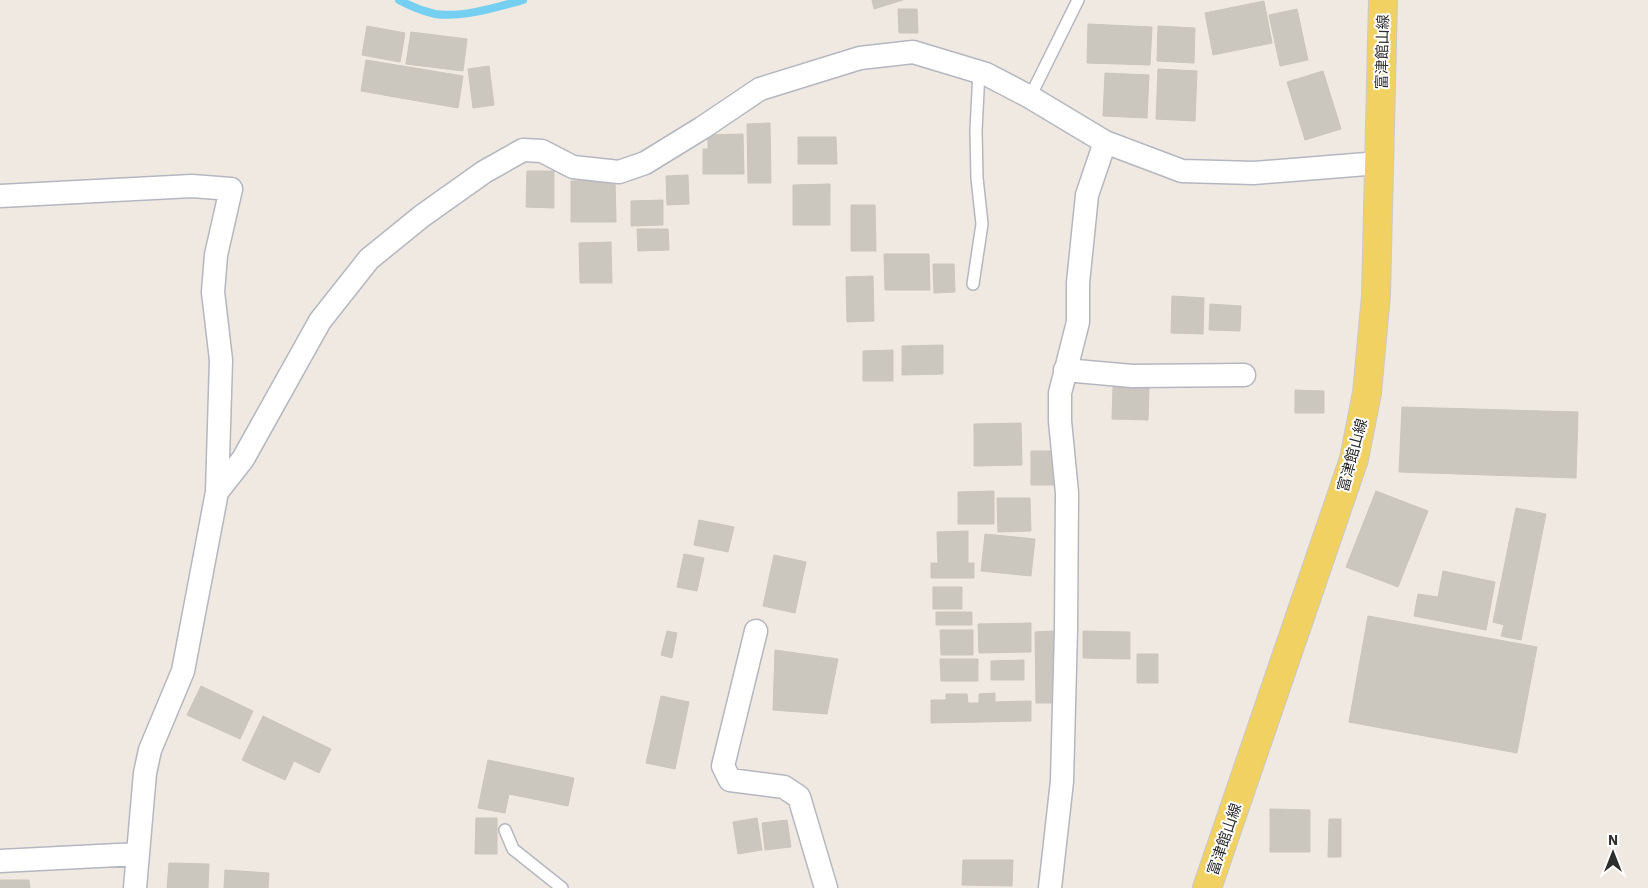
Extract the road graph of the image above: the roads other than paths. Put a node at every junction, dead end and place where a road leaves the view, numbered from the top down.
1 (1078, 0) edge
2 (1383, 0) edge
3 (979, 72) junction
4 (1030, 97) junction
5 (1105, 142) junction
6 (1379, 163) junction
7 (0, 196) edge
8 (973, 284) dead end
9 (1065, 370) junction
10 (1244, 375) dead end
11 (217, 492) junction
12 (756, 631) dead end
13 (505, 830) dead end
14 (138, 854) junction
15 (0, 861) edge
16 (135, 888) edge
17 (562, 888) edge
18 (826, 888) edge
19 (1050, 888) edge
20 (1207, 888) edge

1 - 4 lane
2 - 6 main road, 富津館山線
3 - 4 street
3 - 8 lane
3 - 11 street
4 - 5 street
5 - 6 street
5 - 9 street
6 - 20 main road, 富津館山線
7 - 11 street
9 - 10 street
9 - 19 street
11 - 14 street
12 - 18 street
13 - 17 lane
14 - 15 street
14 - 16 street

